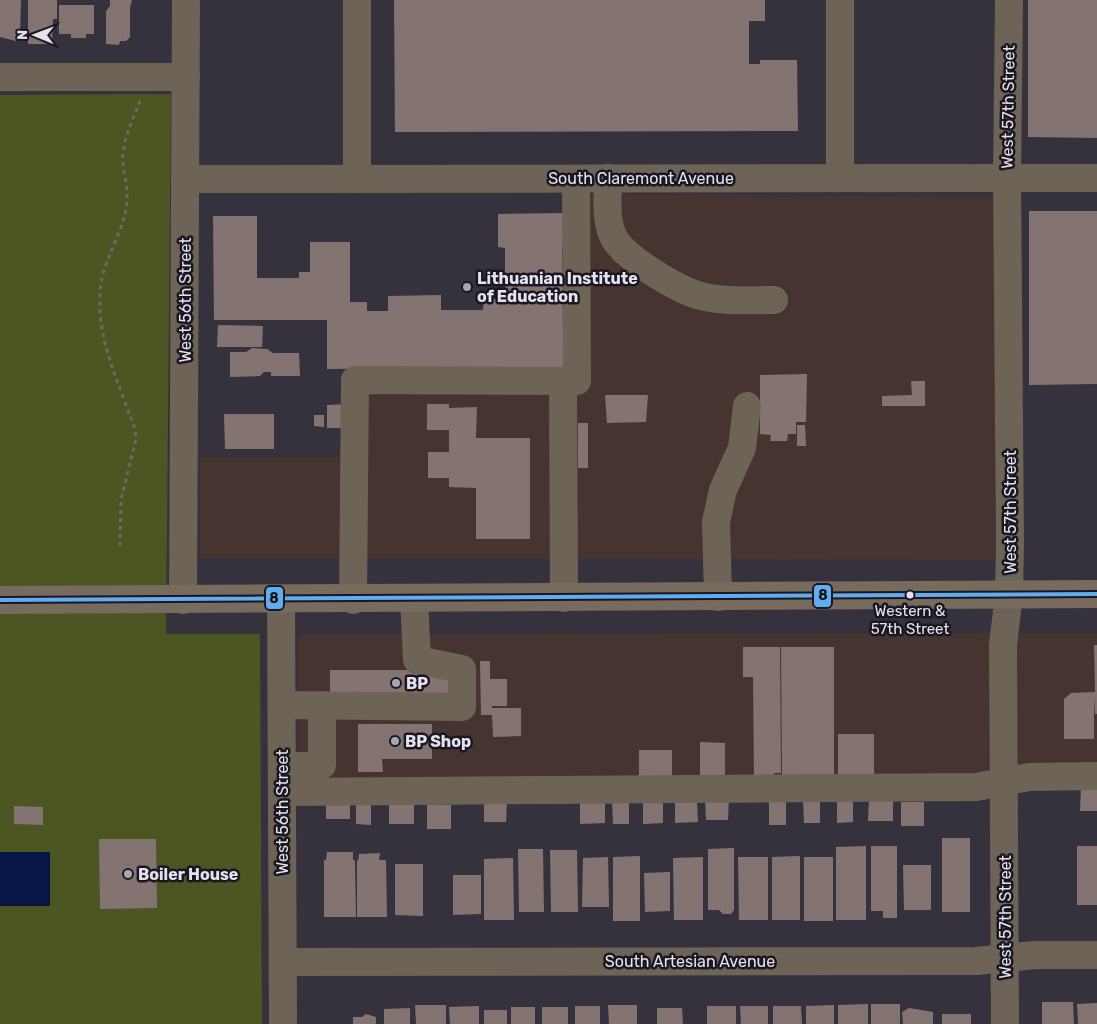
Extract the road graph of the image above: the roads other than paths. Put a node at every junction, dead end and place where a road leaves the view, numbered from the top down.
1 (186, 0) edge
2 (357, 0) edge
3 (840, 0) edge
4 (1009, 0) edge
5 (0, 77) edge
6 (186, 77) junction
7 (185, 178) junction
8 (357, 178) junction
9 (576, 178) junction
10 (608, 178) junction
11 (840, 178) junction
12 (1007, 178) junction
13 (1097, 178) edge
14 (774, 300) dead end
15 (564, 381) junction
16 (746, 406) dead end
17 (1009, 594) junction
18 (1097, 594) edge
19 (718, 596) junction
20 (564, 598) junction
21 (414, 599) junction
22 (0, 600) edge
23 (183, 600) junction
24 (281, 600) junction
25 (353, 600) junction
26 (282, 705) junction
27 (322, 705) junction
28 (1097, 776) edge
29 (282, 780) junction
30 (1004, 782) junction
31 (1097, 955) edge
32 (1005, 958) junction
33 (283, 962) junction
34 (283, 1024) edge
35 (1005, 1024) edge

1 - 6 street, West 56th Street
2 - 8 street
3 - 11 street
4 - 12 street, West 57th Street
5 - 6 street
6 - 7 street, West 56th Street
7 - 8 street, South Claremont Avenue
7 - 23 street, West 56th Street
8 - 9 street, South Claremont Avenue
9 - 10 street, South Claremont Avenue
9 - 15 street
10 - 11 street, South Claremont Avenue
10 - 14 street
11 - 12 street, South Claremont Avenue
12 - 13 street, South Claremont Avenue
12 - 17 street, West 57th Street
15 - 20 street
15 - 25 street
16 - 19 street
17 - 18 main road
17 - 19 main road
17 - 30 street, West 57th Street
19 - 20 main road
20 - 21 main road
21 - 25 main road
21 - 27 street
22 - 23 main road
23 - 24 main road
24 - 25 main road
24 - 26 street, West 56th Street
26 - 27 street
26 - 29 street, West 56th Street
27 - 29 street
28 - 30 street
29 - 30 street
29 - 33 street, West 56th Street
30 - 32 street, West 57th Street
31 - 32 street, South Artesian Avenue
32 - 33 street, South Artesian Avenue
32 - 35 street, West 57th Street
33 - 34 street, West 56th Street

